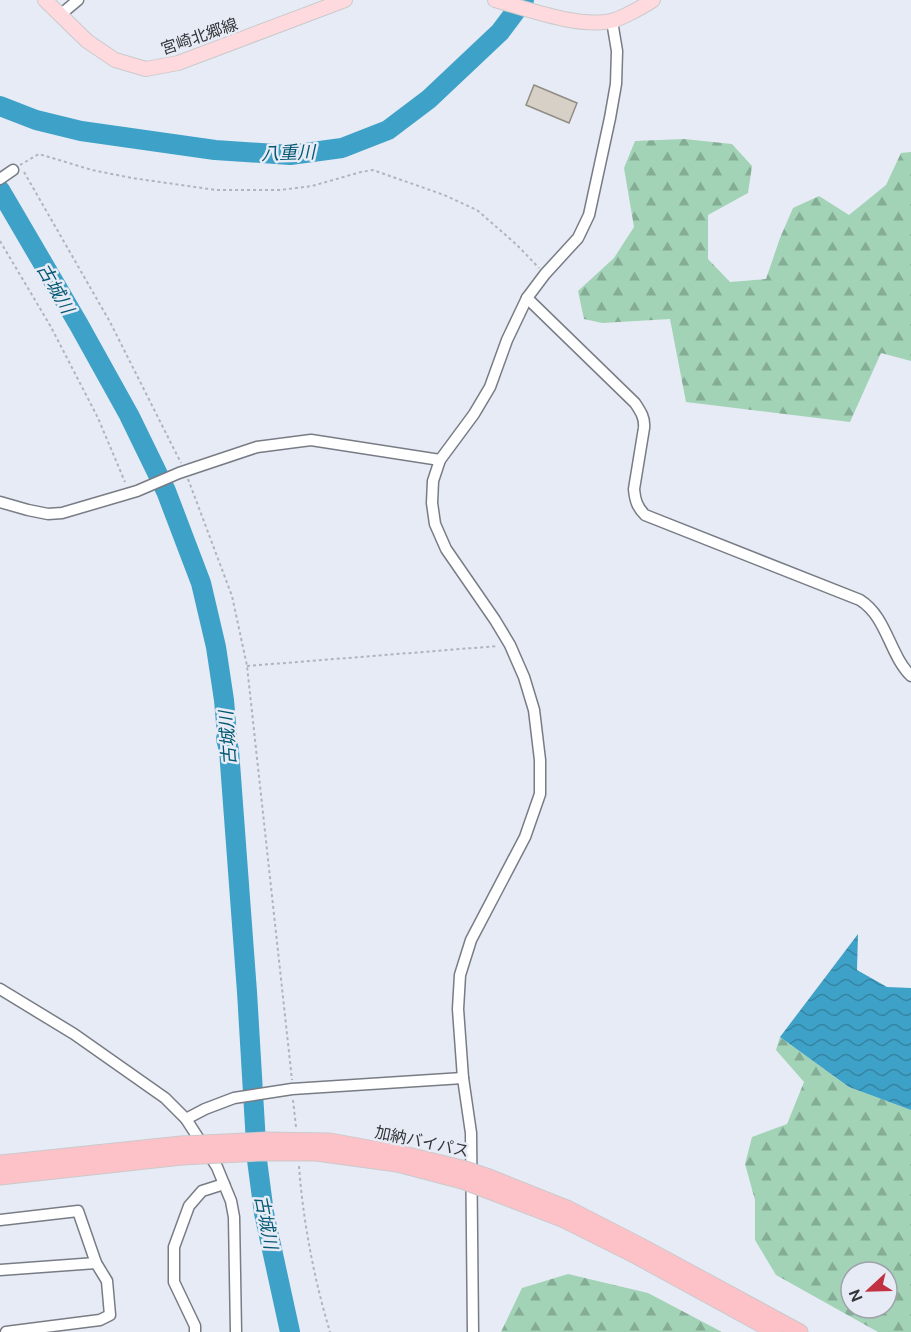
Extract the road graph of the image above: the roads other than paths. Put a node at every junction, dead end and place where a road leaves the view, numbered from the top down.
1 (45, 0) edge
2 (78, 0) edge
3 (345, 0) edge
4 (495, 0) edge
5 (653, 0) edge
6 (60, 15) junction
7 (612, 21) junction
8 (13, 170) dead end
9 (0, 179) edge
10 (528, 298) junction
11 (440, 460) junction
12 (0, 502) edge
13 (911, 676) edge
14 (0, 989) edge
15 (463, 1078) junction
16 (186, 1119) junction
17 (181, 1150) junction
18 (0, 1163) edge
19 (0, 1177) edge
20 (487, 1183) junction
21 (224, 1184) junction
22 (0, 1220) edge
23 (96, 1263) junction
24 (0, 1270) edge
25 (6, 1332) edge
26 (195, 1332) edge
27 (236, 1332) edge
28 (473, 1332) edge
29 (775, 1332) edge
30 (800, 1332) edge

1 - 6 main road, 宮崎北郷線
2 - 6 street
3 - 6 main road, 宮崎北郷線
4 - 7 main road
5 - 7 main road
7 - 10 street
8 - 9 street
10 - 11 street
10 - 13 street
11 - 12 street
11 - 15 street
14 - 16 street
15 - 16 street
15 - 28 street
16 - 21 street
17 - 18 highway, 加納バイパス
17 - 19 highway, 加納バイパス
17 - 20 highway, 加納バイパス, bridge
20 - 29 highway, 加納バイパス
20 - 30 highway, 加納バイパス
21 - 26 street
21 - 27 street
22 - 23 street
23 - 24 street
23 - 25 street

